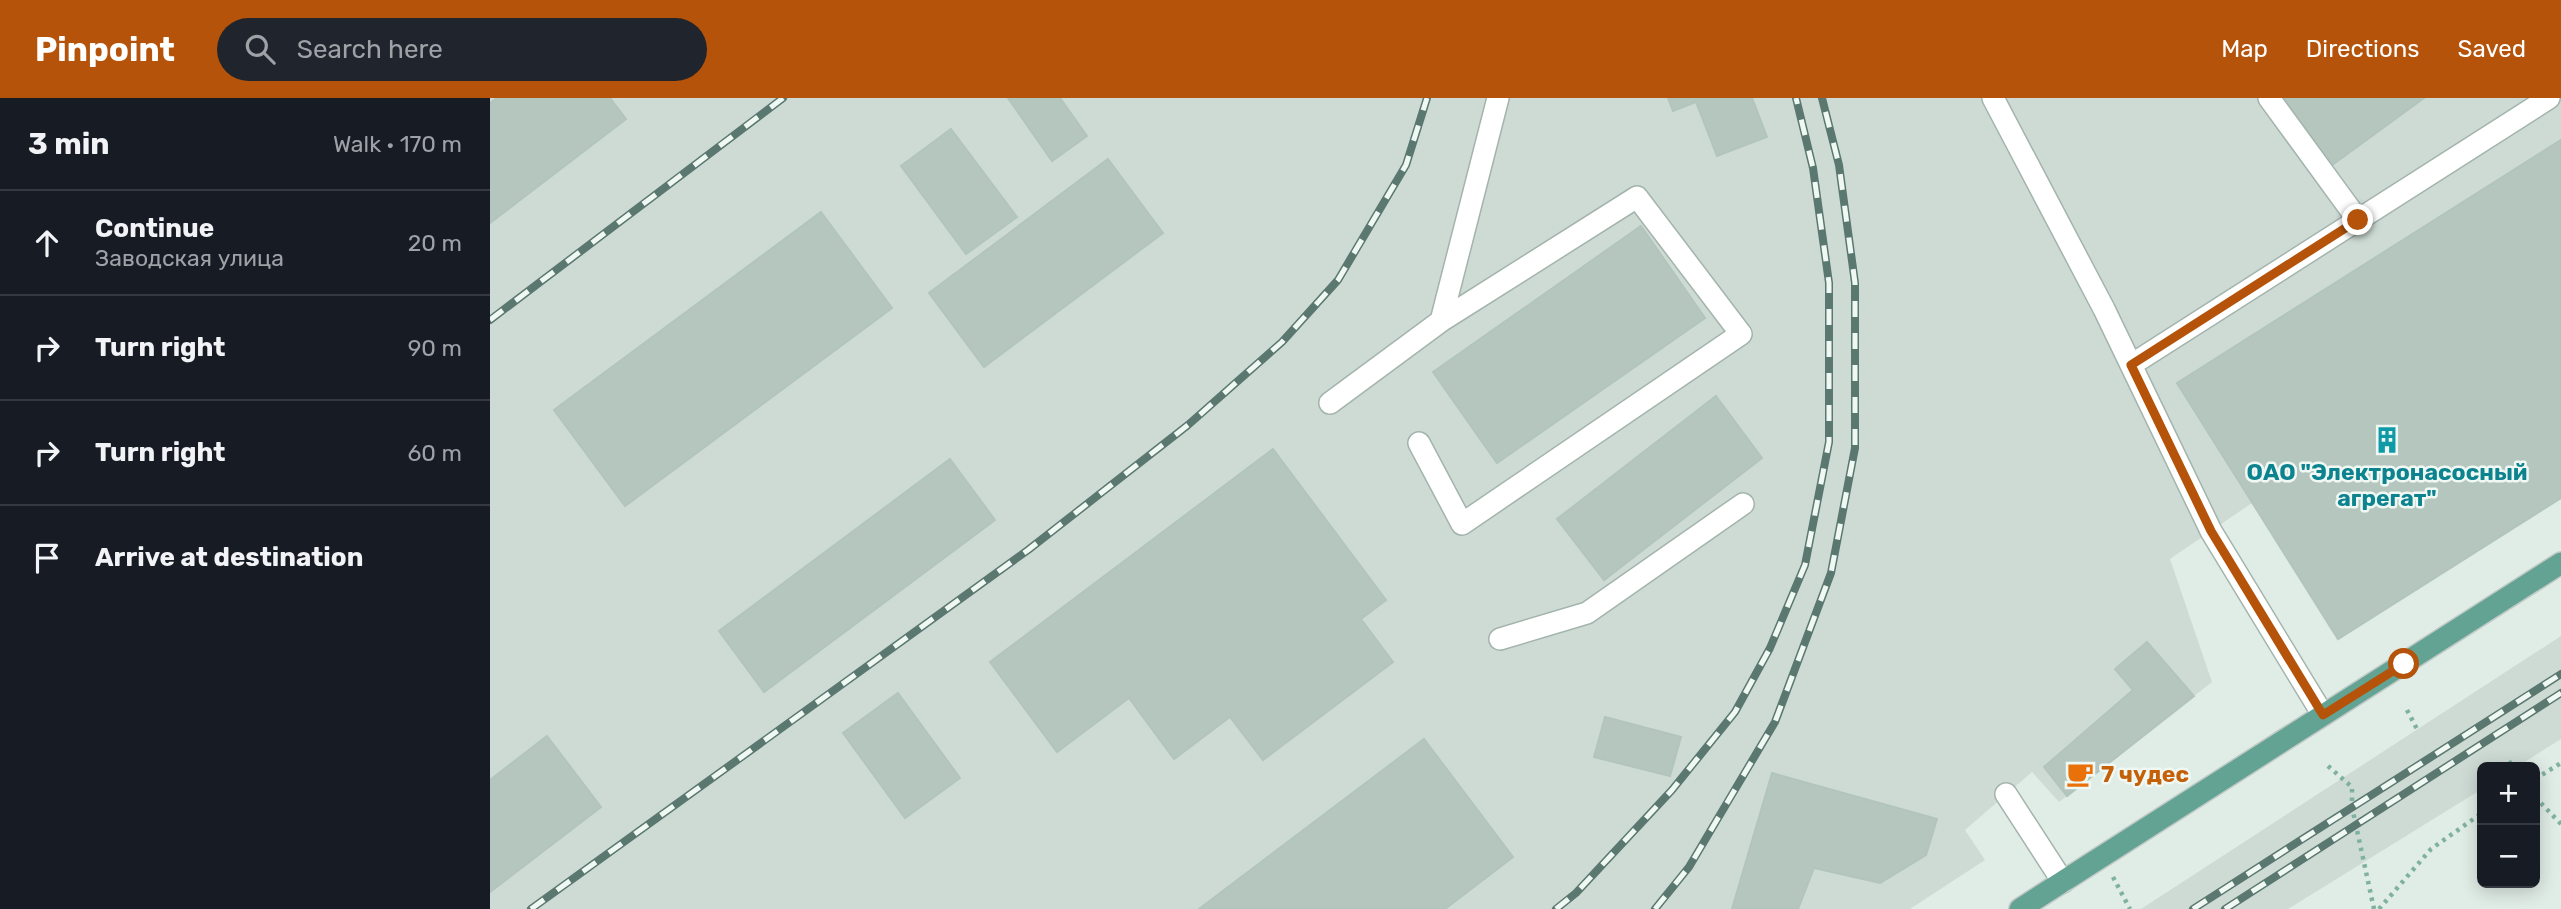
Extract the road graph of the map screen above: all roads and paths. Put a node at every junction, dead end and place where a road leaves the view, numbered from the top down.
1 (1498, 98) edge
2 (1993, 98) edge
3 (2269, 98) edge
4 (2549, 98) edge
5 (2358, 220) junction
6 (1441, 321) junction
7 (2131, 365) junction
8 (1329, 403) dead end
9 (1419, 443) dead end
10 (1743, 504) dead end
11 (2561, 564) edge
12 (1500, 639) dead end
13 (2407, 710) dead end
14 (2323, 715) junction
15 (2418, 731) dead end
16 (2561, 763) edge
17 (2328, 766) dead end
18 (2540, 776) edge
19 (2006, 794) dead end
20 (2540, 802) edge
21 (2477, 817) edge
22 (2561, 824) edge
23 (2112, 877) dead end
24 (2063, 882) junction
25 (2020, 909) edge
26 (2130, 909) edge
27 (2376, 909) edge

1 - 6 street
2 - 7 street
3 - 5 street
4 - 5 street
5 - 7 street
6 - 8 street
6 - 9 street
7 - 14 street
10 - 12 street
11 - 14 main road
13 - 15 path
14 - 24 main road
16 - 18 path
17 - 27 path
19 - 24 street
20 - 22 path
21 - 27 path
23 - 26 path
24 - 25 main road

